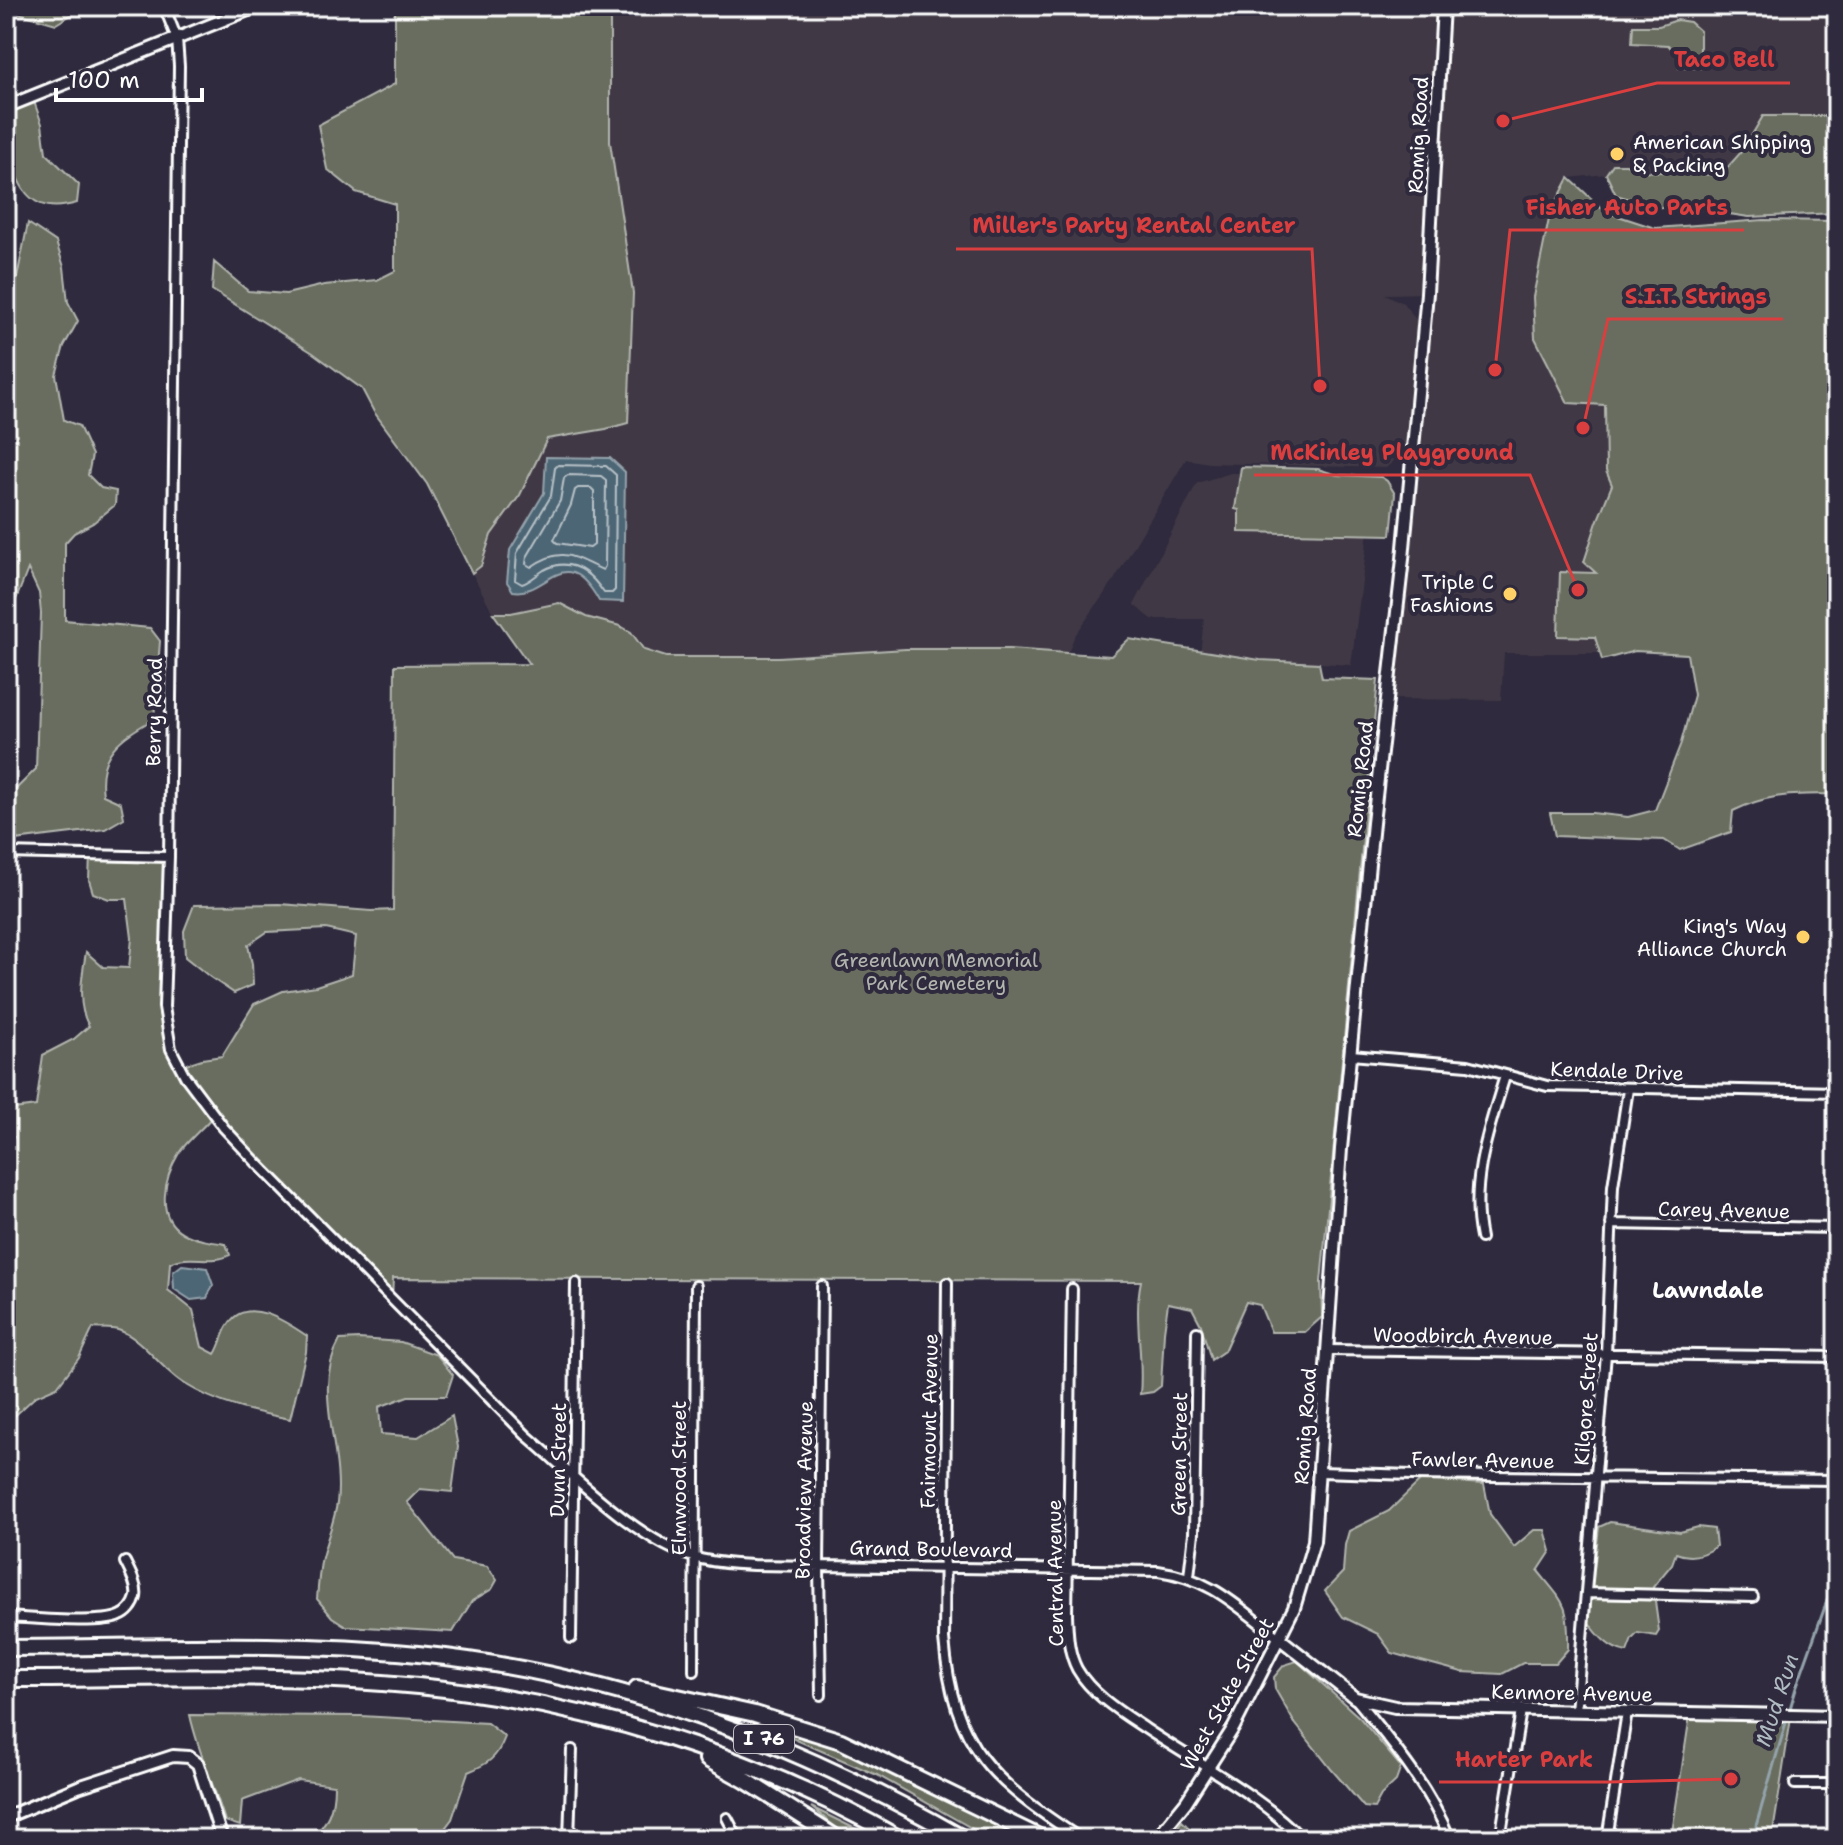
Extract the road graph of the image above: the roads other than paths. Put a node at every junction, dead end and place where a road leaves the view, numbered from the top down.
1 (164, 6) edge
2 (258, 6) edge
3 (1443, 6) edge
4 (177, 39) junction
5 (6, 107) edge
6 (6, 853) edge
7 (169, 857) junction
8 (1351, 1055) junction
9 (1505, 1076) junction
10 (1628, 1089) junction
11 (1837, 1092) edge
12 (1611, 1224) junction
13 (1837, 1228) edge
14 (1481, 1238) dead end
15 (576, 1283) dead end
16 (947, 1283) dead end
17 (696, 1286) dead end
18 (822, 1286) dead end
19 (1072, 1289) dead end
20 (392, 1301) joint
21 (1197, 1332) dead end
22 (1328, 1350) junction
23 (1606, 1354) junction
24 (1837, 1357) edge
25 (1320, 1472) junction
26 (574, 1477) junction
27 (1596, 1477) junction
28 (1837, 1480) edge
29 (1310, 1557) joint
30 (695, 1558) junction
31 (125, 1562) dead end
32 (819, 1566) junction
33 (943, 1567) junction
34 (1069, 1570) junction
35 (1189, 1576) junction
36 (1586, 1593) junction
37 (1753, 1597) dead end
38 (6, 1617) edge
39 (571, 1638) dead end
40 (1279, 1638) junction
41 (6, 1648) edge
42 (694, 1671) dead end
43 (549, 1675) junction
44 (6, 1679) edge
45 (821, 1695) dead end
46 (1355, 1698) junction
47 (1521, 1710) junction
48 (1576, 1711) junction
49 (1627, 1712) junction
50 (1837, 1716) edge
51 (671, 1739) junction
52 (572, 1750) dead end
53 (1208, 1770) junction
54 (1795, 1784) dead end
55 (1837, 1784) edge
56 (6, 1817) edge
57 (727, 1818) dead end
58 (222, 1839) edge
59 (569, 1839) edge
60 (738, 1839) edge
61 (838, 1839) edge
62 (900, 1839) edge
63 (964, 1839) edge
64 (1043, 1839) edge
65 (1081, 1839) edge
66 (1156, 1839) edge
67 (1302, 1839) edge
68 (1450, 1839) edge
69 (1500, 1839) edge
70 (1607, 1839) edge

1 - 4 street
2 - 4 street
3 - 8 street, Romig Road
4 - 5 street
4 - 7 street, Berry Road
6 - 7 street
7 - 20 street, Berry Road
8 - 9 street, Kendale Drive
8 - 22 street, Romig Road
9 - 10 street, Kendale Drive
9 - 14 street
10 - 11 street, Kendale Drive
10 - 12 street, Kilgore Street
12 - 13 street, Carey Avenue
12 - 23 street, Kilgore Street
15 - 26 street, Dunn Street
16 - 33 street, Fairmount Avenue
17 - 30 street, Elmwood Street
18 - 32 street, Broadview Avenue
19 - 34 street, Central Avenue
20 - 26 street, Grand Boulevard
21 - 35 street, Green Street
22 - 23 street, Woodbirch Avenue
22 - 25 street, Romig Road
23 - 24 street, Woodbirch Avenue
23 - 27 street, Kilgore Street
25 - 27 street, Fawler Avenue
25 - 29 street, Romig Road
26 - 30 street, Grand Boulevard
26 - 39 street, Dunn Street
27 - 28 street, Fawler Avenue
27 - 36 street, Kilgore Street
29 - 40 street, West State Street
30 - 32 street, Grand Boulevard
30 - 42 street, Elmwood Street
31 - 38 street
32 - 33 street, Grand Boulevard
32 - 45 street, Broadview Avenue
33 - 34 street, Grand Boulevard
33 - 65 street, Fairmount Avenue
34 - 35 street, Grand Boulevard
34 - 53 street, Central Avenue
35 - 40 street, Grand Boulevard
36 - 37 street
36 - 48 street, Kilgore Street
40 - 46 street, Grand Boulevard
40 - 53 street, West State Street
41 - 43 highway, I 76
43 - 63 highway, I 76
43 - 64 highway
44 - 51 highway, I 76
46 - 47 street, Kenmore Avenue
46 - 68 street, Grand Boulevard
47 - 48 street, Kenmore Avenue
47 - 69 street
48 - 49 street, Kenmore Avenue
49 - 50 street, Kenmore Avenue
49 - 70 street
51 - 61 highway
51 - 62 highway, I 76
52 - 59 street
53 - 66 street, West State Street
53 - 67 street, Central Avenue
54 - 55 street
56 - 58 street
57 - 60 street

